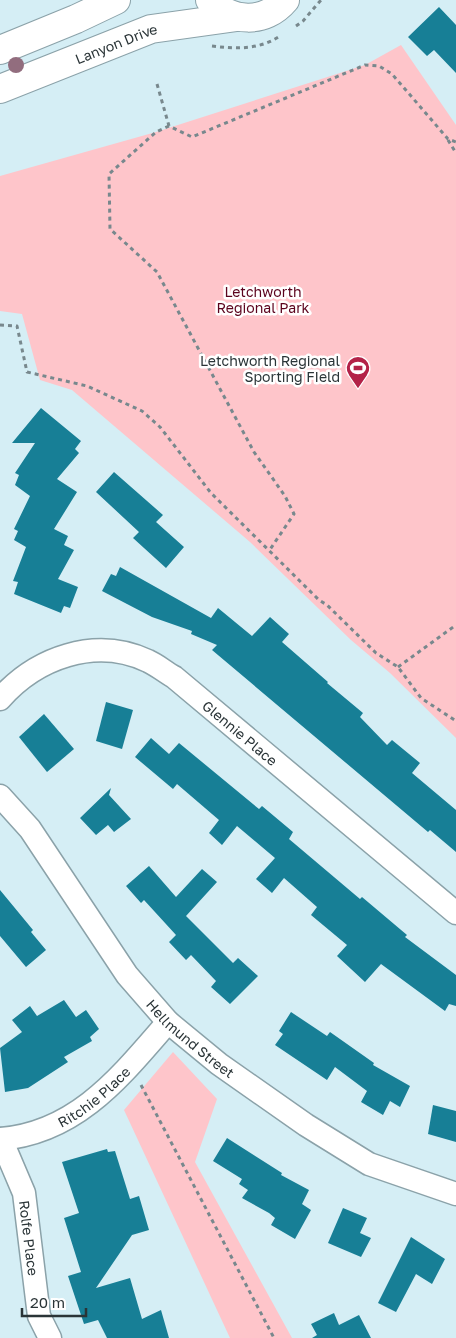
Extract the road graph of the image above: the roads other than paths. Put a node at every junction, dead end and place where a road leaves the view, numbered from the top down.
1 (116, 0) edge
2 (210, 0) edge
3 (285, 0) edge
4 (237, 18) junction
5 (0, 50) edge
6 (0, 89) edge
7 (0, 699) edge
8 (0, 796) edge
9 (456, 913) edge
10 (168, 1022) junction
11 (0, 1139) edge
12 (456, 1194) edge
13 (50, 1338) edge

1 - 5 main road
2 - 4 main road
3 - 4 main road, Lanyon Drive
4 - 6 main road, Lanyon Drive
7 - 9 street, Glennie Place
8 - 10 street, Hellmund Street
10 - 11 street, Ritchie Place
10 - 12 street, Hellmund Street
11 - 13 street, Rolfe Place

